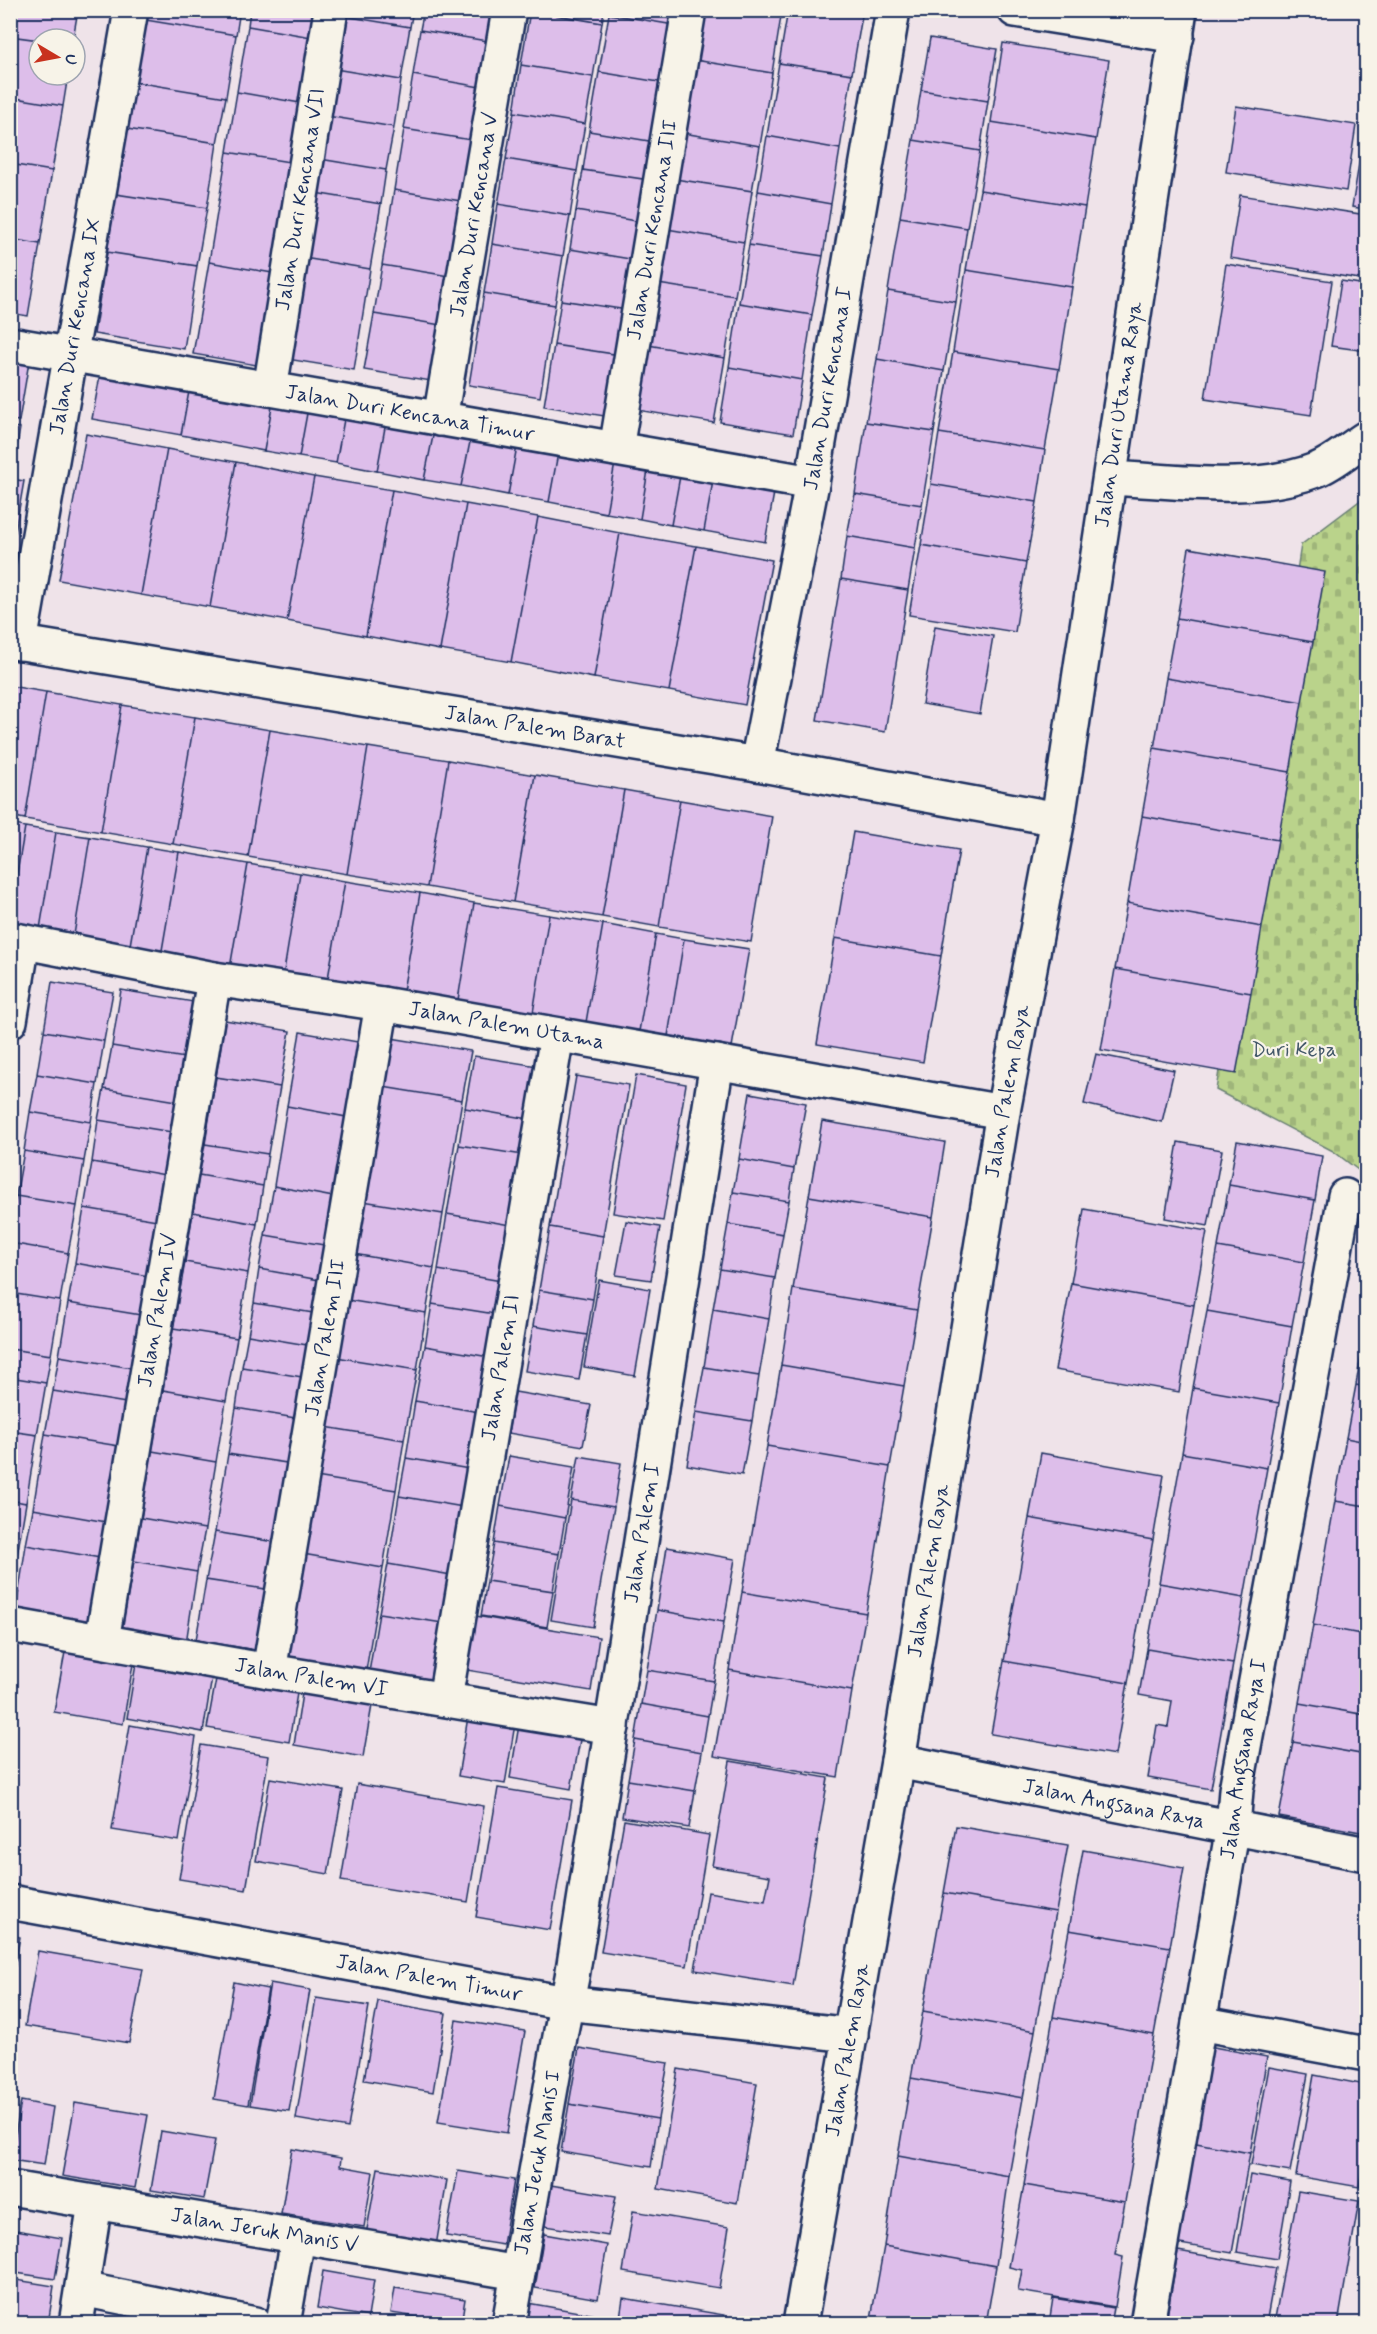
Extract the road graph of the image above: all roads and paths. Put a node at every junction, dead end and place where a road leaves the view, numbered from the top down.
1 (131, 10) edge
2 (331, 10) edge
3 (509, 10) edge
4 (689, 10) edge
5 (893, 10) edge
6 (1015, 10) edge
7 (1178, 23) edge
8 (10, 344) edge
9 (71, 354) junction
10 (270, 389) junction
11 (440, 419) junction
12 (616, 449) junction
13 (1359, 450) edge
14 (1110, 478) junction
15 (812, 483) junction
16 (15, 642) edge
17 (757, 764) junction
18 (1058, 819) junction
19 (17, 940) edge
20 (214, 979) junction
21 (382, 1004) junction
22 (10, 1021) edge
23 (557, 1035) junction
24 (717, 1062) junction
25 (1003, 1112) junction
26 (1344, 1196) dead end
27 (10, 1624) edge
28 (102, 1640) junction
29 (269, 1671) junction
30 (445, 1700) junction
31 (612, 1727) junction
32 (898, 1761) junction
33 (1233, 1827) junction
34 (1366, 1854) edge
35 (10, 1902) edge
36 (566, 2003) junction
37 (1199, 2023) junction
38 (851, 2035) junction
39 (1366, 2054) edge
40 (10, 2188) edge
41 (95, 2203) junction
42 (298, 2238) junction
43 (518, 2273) junction
44 (82, 2289) junction
45 (76, 2324) edge
46 (255, 2324) edge
47 (283, 2324) edge
48 (509, 2324) edge
49 (800, 2324) edge
50 (1147, 2324) edge

1 - 9 street, Jalan Duri Kencana IX
2 - 10 street, Jalan Duri Kencana VII
3 - 11 street, Jalan Duri Kencana V
4 - 12 street, Jalan Duri Kencana III
5 - 15 street, Jalan Duri Kencana I
6 - 7 street
7 - 14 street, Jalan Duri Utama Raya
8 - 9 street, Jalan Duri Kencana Timur
9 - 10 street, Jalan Duri Kencana Timur
9 - 16 street, Jalan Duri Kencana IX
10 - 11 street, Jalan Duri Kencana Timur
11 - 12 street, Jalan Duri Kencana Timur
12 - 15 street, Jalan Duri Kencana Timur
13 - 14 street
14 - 18 street, Jalan Duri Utama Raya
15 - 17 street, Jalan Duri Kencana I
16 - 17 street, Jalan Palem Barat
17 - 18 street, Jalan Palem Barat
18 - 25 street, Jalan Palem Raya
19 - 20 street, Jalan Palem Utama
19 - 22 street
20 - 21 street, Jalan Palem Utama
20 - 28 street, Jalan Palem IV
21 - 23 street, Jalan Palem Utama
21 - 29 street, Jalan Palem III
23 - 24 street, Jalan Palem Utama
23 - 30 street, Jalan Palem II
24 - 25 street, Jalan Palem Utama
24 - 31 street, Jalan Palem I
25 - 32 street, Jalan Palem Raya
26 - 33 street, Jalan Angsana Raya I
27 - 28 street, Jalan Palem VI
28 - 29 street, Jalan Palem VI
29 - 30 street, Jalan Palem VI
30 - 31 street, Jalan Palem VI
31 - 36 street, Jalan Palem I
32 - 33 street, Jalan Angsana Raya
32 - 38 street, Jalan Palem Raya
33 - 34 street, Jalan Angsana Raya
33 - 37 street, Jalan Angsana Raya I
35 - 36 street, Jalan Palem Timur
36 - 38 street, Jalan Palem Timur
36 - 43 street, Jalan Jeruk Manis I
37 - 39 street
37 - 50 street, Jalan Angsana Raya I
38 - 49 street, Jalan Palem Raya
40 - 41 street, Jalan Jeruk Manis V
41 - 42 street, Jalan Jeruk Manis V
41 - 44 street
42 - 43 street, Jalan Jeruk Manis V
42 - 47 street
43 - 48 street, Jalan Jeruk Manis I
44 - 45 street
44 - 46 street

